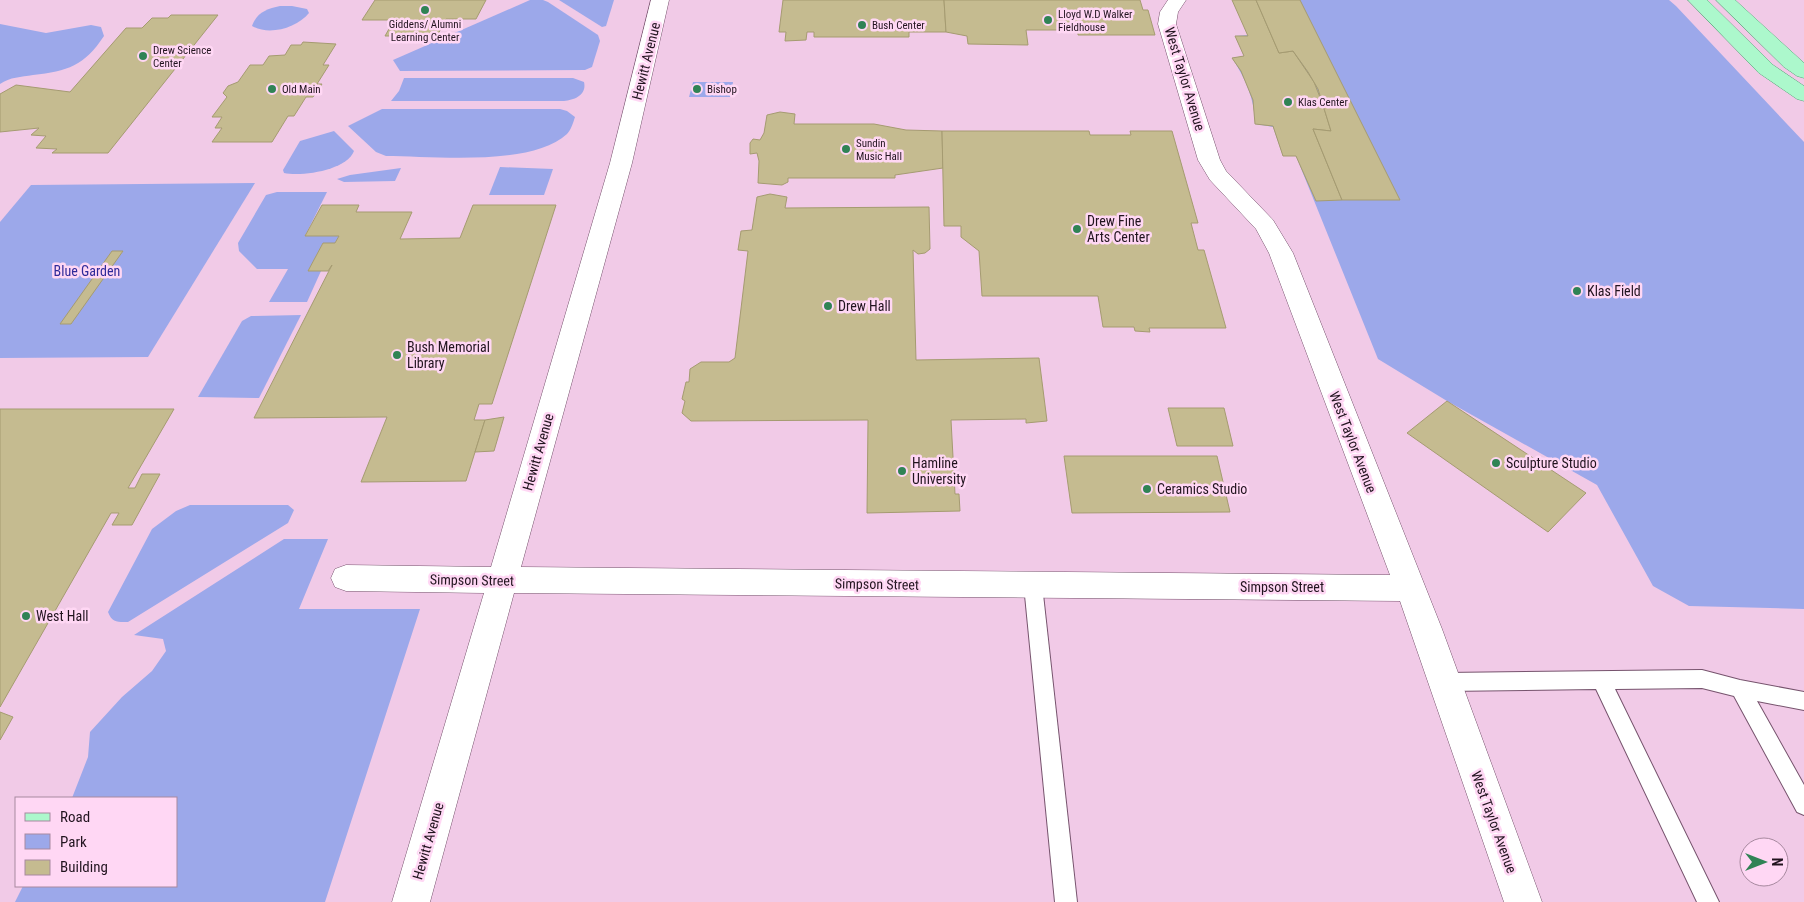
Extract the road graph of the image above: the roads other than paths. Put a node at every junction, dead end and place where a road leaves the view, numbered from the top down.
1 (660, 0) edge
2 (1178, 0) edge
3 (1696, 0) edge
4 (1725, 0) edge
5 (1804, 72) edge
6 (1804, 97) edge
7 (346, 578) dead end
8 (502, 581) junction
9 (1033, 585) junction
10 (1408, 588) junction
11 (1601, 680) junction
12 (1444, 682) junction
13 (1740, 689) junction
14 (1804, 701) edge
15 (1804, 805) edge
16 (411, 902) edge
17 (1066, 902) edge
18 (1523, 902) edge
19 (1708, 902) edge

1 - 8 street, Hewitt Avenue
2 - 10 street, West Taylor Avenue
3 - 6 main road
4 - 5 main road
7 - 8 street, Simpson Street
8 - 9 street, Simpson Street
8 - 16 street, Hewitt Avenue
9 - 10 street, Simpson Street
9 - 17 lane
10 - 12 street, West Taylor Avenue
11 - 12 lane
11 - 13 lane
11 - 19 lane
12 - 18 street, West Taylor Avenue
13 - 14 lane
13 - 15 lane

